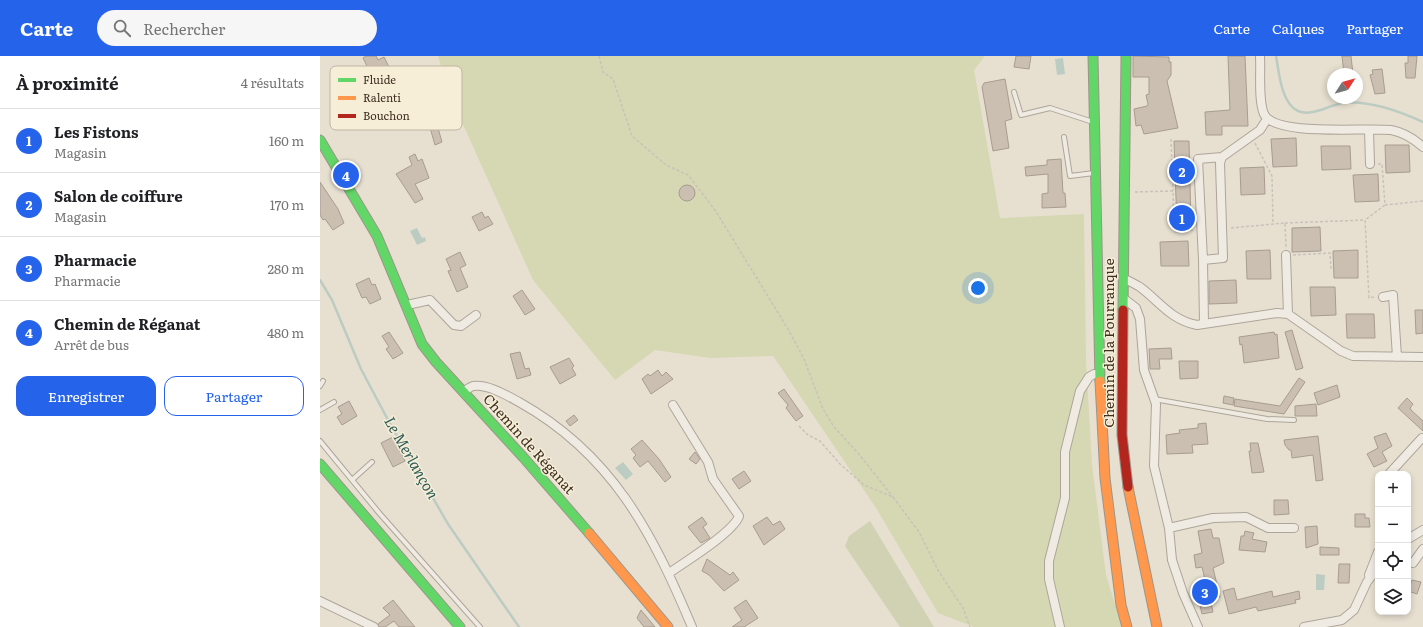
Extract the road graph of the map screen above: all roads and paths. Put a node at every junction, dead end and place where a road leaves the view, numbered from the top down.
1 (598, 56) edge
2 (1094, 56) edge
3 (1126, 56) edge
4 (1260, 56) edge
5 (1014, 92) dead end
6 (1267, 119) junction
7 (1095, 122) junction
8 (1369, 130) junction
9 (1252, 136) junction
10 (1064, 137) dead end
11 (1171, 139) dead end
12 (320, 140) edge
13 (1423, 147) edge
14 (1222, 157) junction
15 (1370, 164) joint
16 (1096, 173) junction
17 (1173, 191) dead end
18 (1423, 202) edge
19 (1385, 205) junction
20 (1365, 220) junction
21 (1285, 223) junction
22 (1286, 255) junction
23 (1203, 260) junction
24 (1331, 270) dead end
25 (1123, 278) junction
26 (1383, 297) joint
27 (1123, 298) junction
28 (407, 305) junction
29 (1288, 314) junction
30 (476, 315) dead end
31 (1204, 324) junction
32 (1397, 357) junction
33 (1423, 357) edge
34 (1100, 374) junction
35 (323, 381) dead end
36 (320, 386) edge
37 (463, 392) junction
38 (1154, 399) junction
39 (334, 402) dead end
40 (673, 405) dead end
41 (320, 410) edge
42 (1294, 420) dead end
43 (799, 426) dead end
44 (1422, 438) edge
45 (320, 441) edge
46 (372, 462) dead end
47 (320, 464) edge
48 (1392, 471) edge
49 (352, 480) junction
50 (893, 497) junction
51 (1169, 528) junction
52 (1294, 528) dead end
53 (1423, 530) edge
54 (1411, 536) edge
55 (1423, 549) edge
56 (1375, 560) edge
57 (1413, 563) dead end
58 (1116, 570) junction
59 (1375, 572) edge
60 (669, 573) junction
61 (1367, 582) junction
62 (320, 601) edge
63 (455, 623) edge
64 (374, 627) edge
65 (460, 627) edge
66 (480, 627) edge
67 (668, 627) edge
68 (692, 627) edge
69 (970, 627) edge
70 (1060, 627) edge
71 (1127, 627) edge
72 (1134, 627) edge
73 (1157, 627) edge
74 (1198, 627) edge
75 (1304, 627) edge

1 - 50 path
2 - 7 street
3 - 25 street, Chemin de la Pourranque
4 - 6 street
5 - 7 lane
6 - 8 street
6 - 9 street
7 - 16 street
8 - 13 street
8 - 15 street
9 - 14 street
9 - 21 path
10 - 16 lane
11 - 17 path
12 - 28 street, Chemin de Réganat
14 - 23 street
14 - 23 street
15 - 19 path
16 - 34 street
18 - 19 path
19 - 20 path
20 - 21 path
20 - 26 path
21 - 22 path
22 - 24 path
22 - 29 street
23 - 31 street
25 - 27 street, Chemin de la Pourranque
25 - 31 street
26 - 32 street
27 - 38 street
27 - 73 street, Chemin de la Pourranque
28 - 30 street
28 - 37 street, Chemin de Réganat
29 - 31 street
29 - 32 street
32 - 33 street
34 - 58 street
34 - 70 street
35 - 36 lane
37 - 60 street
37 - 67 street, Chemin de Réganat
38 - 42 lane
38 - 51 street
39 - 41 lane
40 - 60 street
43 - 50 path
44 - 48 street
45 - 49 lane
46 - 49 lane
47 - 63 street
49 - 66 lane
50 - 69 path
51 - 52 street
51 - 74 street
53 - 54 street
55 - 57 street
56 - 61 street
58 - 71 street
58 - 72 street
59 - 61 street
60 - 68 street
61 - 75 street
62 - 64 street
63 - 65 street

